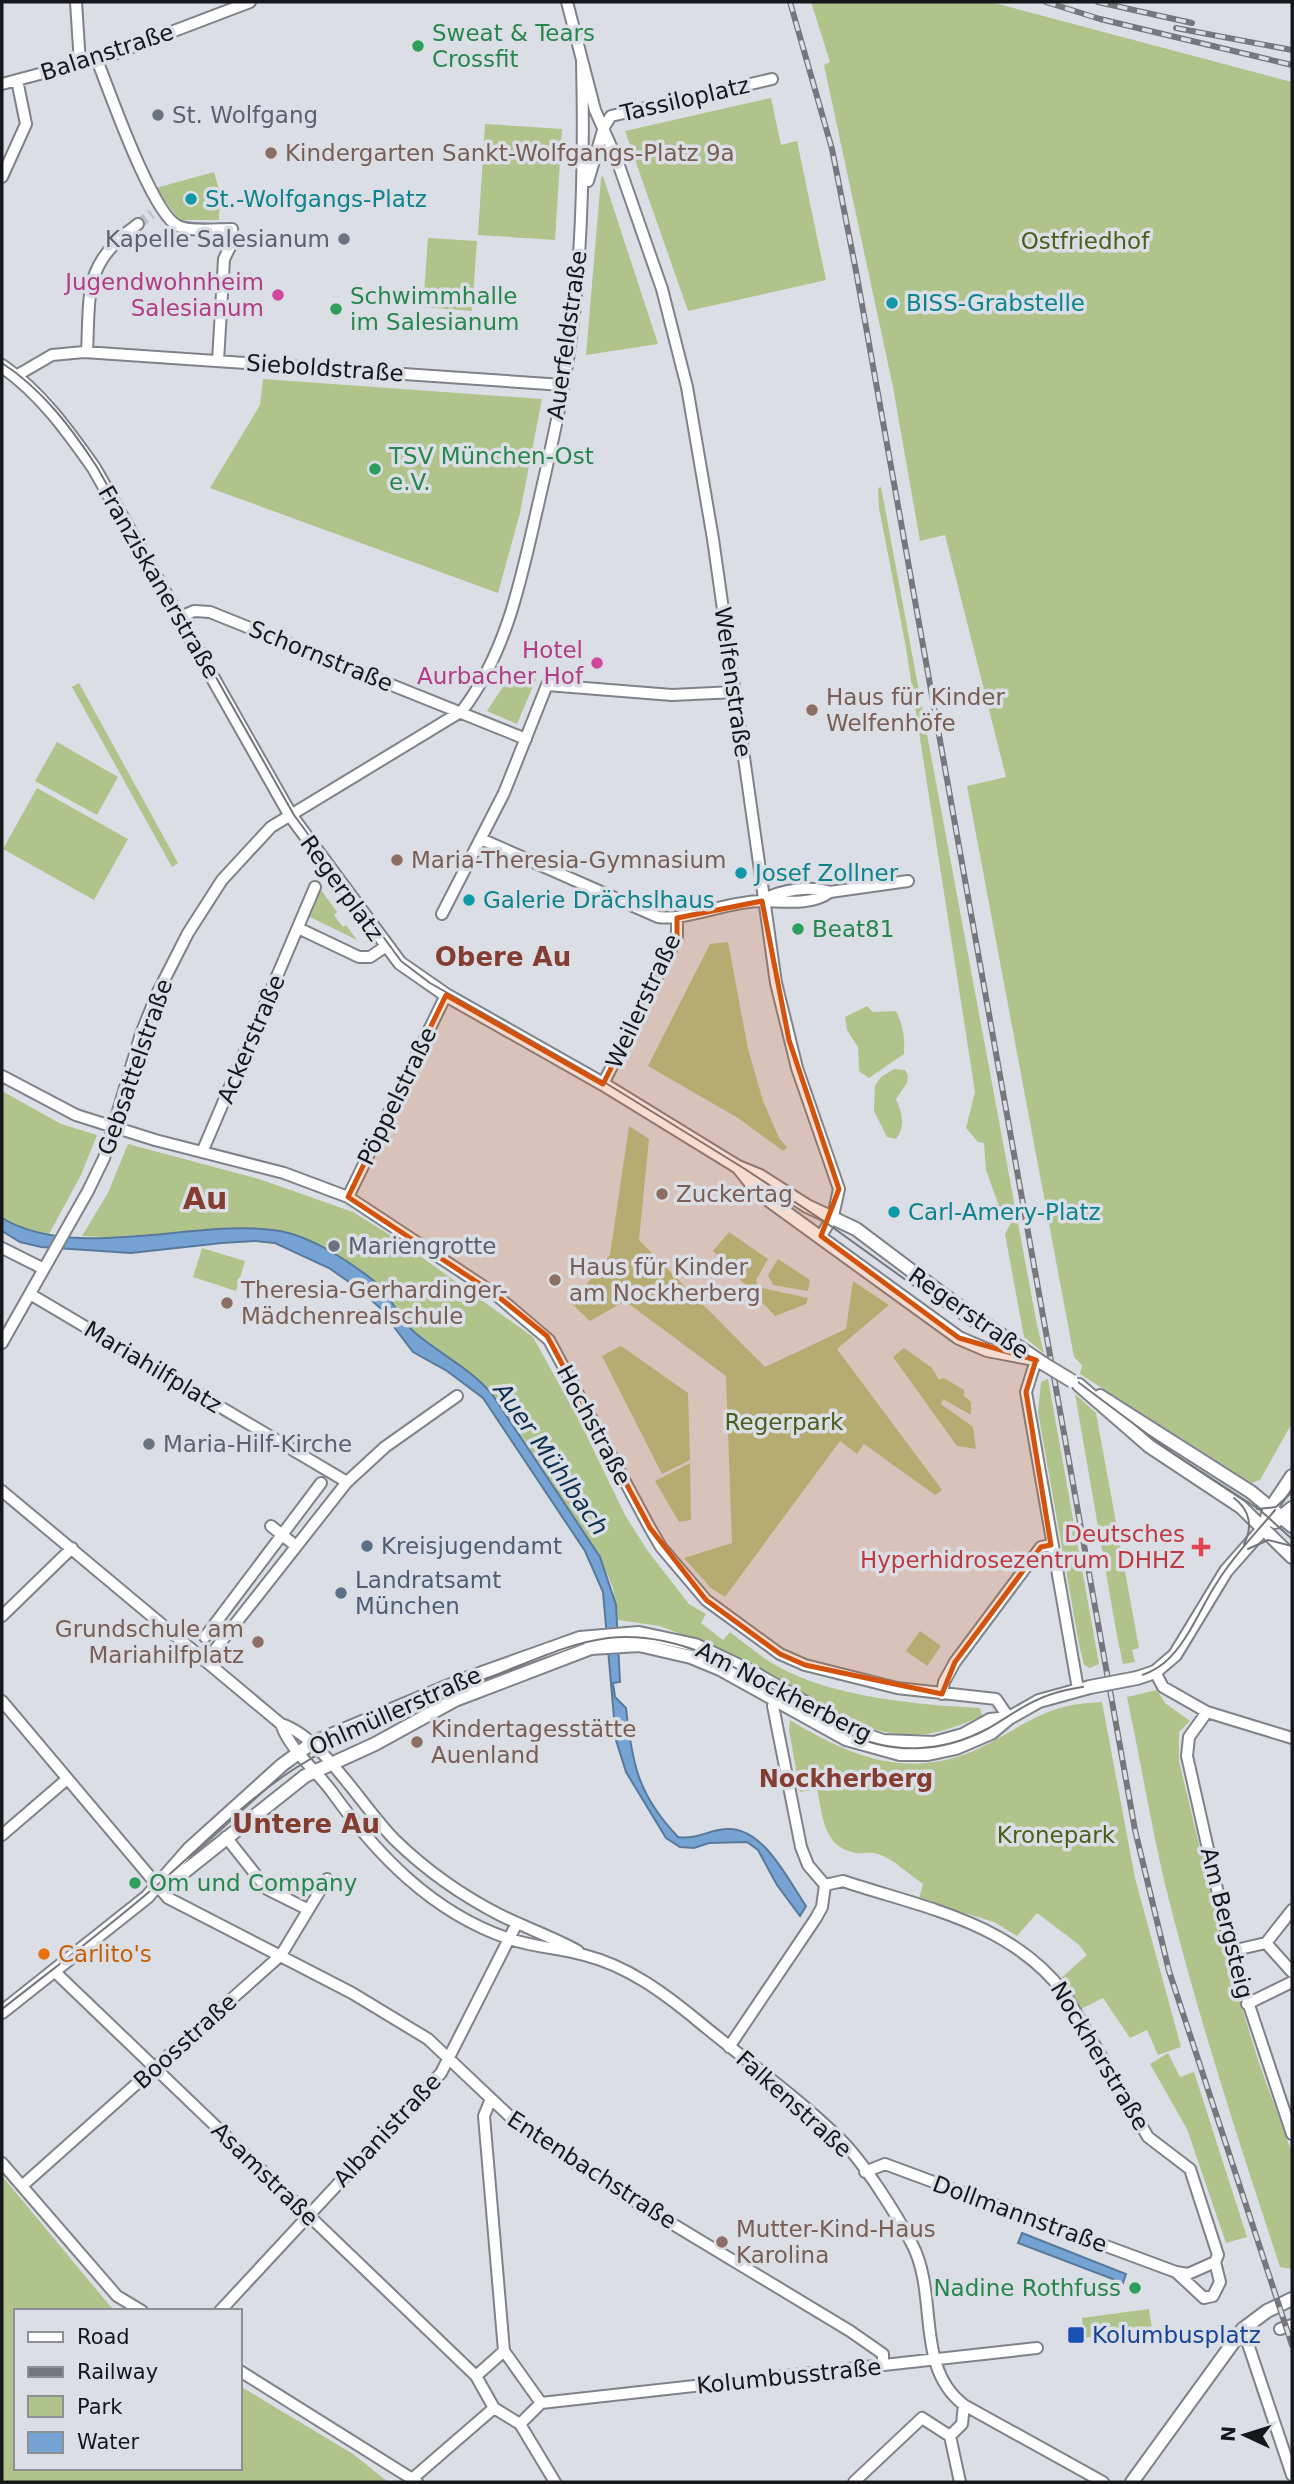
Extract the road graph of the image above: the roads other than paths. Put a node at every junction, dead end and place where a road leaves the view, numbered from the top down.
1 (76, 2) edge
2 (250, 2) edge
3 (567, 2) edge
4 (97, 60) junction
5 (582, 61) junction
6 (80, 64) junction
7 (772, 79) dead end
8 (17, 80) junction
9 (2, 84) edge
10 (604, 127) junction
11 (2, 177) edge
12 (584, 194) junction
13 (163, 208) junction
14 (152, 214) tunnel mouth
15 (138, 224) tunnel mouth
16 (87, 352) junction
17 (218, 361) junction
18 (2, 366) edge
19 (16, 376) junction
20 (564, 385) junction
21 (180, 617) junction
22 (735, 692) junction
23 (462, 712) junction
24 (526, 739) junction
25 (291, 816) junction
26 (481, 839) junction
27 (908, 881) dead end
28 (315, 887) dead end
29 (762, 901) junction
30 (442, 914) dead end
31 (677, 918) junction
32 (298, 928) junction
33 (385, 947) junction
34 (446, 995) junction
35 (2, 1076) edge
36 (603, 1084) junction
37 (203, 1150) junction
38 (738, 1167) junction
39 (348, 1197) junction
40 (833, 1216) junction
41 (821, 1236) junction
42 (2, 1248) edge
43 (46, 1266) junction
44 (30, 1294) junction
45 (7, 1323) edge
46 (2, 1343) edge
47 (1040, 1362) junction
48 (1076, 1383) junction
49 (457, 1396) dead end
50 (1292, 1476) edge
51 (347, 1482) junction
52 (321, 1483) dead end
53 (2, 1491) edge
54 (1271, 1508) junction
55 (1292, 1508) edge
56 (1287, 1522) edge
57 (271, 1526) dead end
58 (1263, 1529) junction
59 (281, 1534) junction
60 (1051, 1545) junction
61 (296, 1546) junction
62 (72, 1548) junction
63 (1292, 1557) edge
64 (2, 1616) edge
65 (639, 1633) joint
66 (205, 1637) dead end
67 (650, 1646) joint
68 (206, 1661) junction
69 (1155, 1672) junction
70 (1084, 1688) junction
71 (942, 1694) junction
72 (2, 1701) edge
73 (776, 1701) junction
74 (1207, 1712) junction
75 (1009, 1718) junction
76 (281, 1724) junction
77 (1292, 1738) edge
78 (312, 1743) junction
79 (300, 1752) junction
80 (331, 1765) junction
81 (316, 1771) junction
82 (66, 1780) junction
83 (2, 1835) edge
84 (226, 1837) junction
85 (327, 1879) dead end
86 (825, 1885) junction
87 (158, 1887) junction
88 (307, 1909) junction
89 (1292, 1910) edge
90 (517, 1923) junction
91 (509, 1940) junction
92 (1266, 1943) junction
93 (1231, 1951) junction
94 (583, 1954) junction
95 (281, 1955) junction
96 (54, 1971) junction
97 (1292, 1972) edge
98 (1292, 1982) edge
99 (1247, 2004) junction
100 (2, 2012) edge
101 (729, 2047) junction
102 (449, 2059) junction
103 (156, 2068) junction
104 (490, 2101) junction
105 (1292, 2134) edge
106 (2, 2163) edge
107 (865, 2172) junction
108 (22, 2186) junction
109 (308, 2216) junction
110 (1215, 2262) junction
111 (1176, 2272) junction
112 (1286, 2301) edge
113 (139, 2309) edge
114 (222, 2309) edge
115 (1292, 2325) edge
116 (1243, 2329) junction
117 (1280, 2329) dead end
118 (1037, 2348) dead end
119 (504, 2351) junction
120 (935, 2360) junction
121 (883, 2365) junction
122 (242, 2372) edge
123 (476, 2376) junction
124 (541, 2403) junction
125 (964, 2405) junction
126 (494, 2408) junction
127 (520, 2424) junction
128 (950, 2436) junction
129 (1292, 2475) edge
130 (415, 2481) edge
131 (555, 2482) edge
132 (854, 2482) edge
133 (960, 2482) edge
134 (1103, 2482) edge
135 (1132, 2482) edge

1 - 6 street
2 - 4 street, Balanstraße
3 - 5 street, Auerfeldstraße
4 - 6 street, Balanstraße
4 - 13 street
5 - 10 street, Auerfeldstraße
5 - 12 street, Auerfeldstraße
6 - 8 street, Balanstraße
7 - 10 street, Tassiloplatz
8 - 9 street, Balanstraße
8 - 11 street
10 - 12 street, Auerfeldstraße
10 - 22 street, Welfenstraße
12 - 20 street, Auerfeldstraße
13 - 14 street
13 - 17 street
15 - 16 street
16 - 17 street, Sieboldstraße
16 - 19 street, Sieboldstraße
17 - 20 street, Sieboldstraße
18 - 19 main road, Franziskanerstraße
19 - 21 main road, Franziskanerstraße
20 - 23 street, Auerfeldstraße
21 - 23 street, Schornstraße
21 - 25 main road, Franziskanerstraße
22 - 24 street
22 - 29 street, Welfenstraße
23 - 24 street, Schornstraße
23 - 25 street, Gebsattelstraße
24 - 26 street
25 - 33 main road, Regerplatz
25 - 43 street, Gebsattelstraße
26 - 30 street
26 - 31 street
27 - 29 street
28 - 32 street, Regerplatz
29 - 31 street
29 - 40 street, Welfenstraße
31 - 36 street, Weilerstraße
32 - 33 street, Regerplatz
32 - 37 street, Ackerstraße
33 - 34 main road, Regerstraße
34 - 36 main road, Regerstraße
34 - 39 street, Pöppelstraße
35 - 37 street, Hochstraße, bridge
36 - 38 main road, Regerstraße
37 - 39 street, Hochstraße
38 - 40 main road, Regerstraße
38 - 41 main road, Regerstraße
39 - 71 street, Hochstraße
40 - 41 street, Welfenstraße
40 - 47 main road, Regerstraße
41 - 47 main road, Regerstraße
42 - 43 street
43 - 44 street, Gebsattelstraße
44 - 45 street
44 - 51 street, Mariahilfplatz
45 - 46 street
47 - 48 main road, bridge
47 - 60 street
48 - 54 main road
48 - 58 main road
49 - 51 street
50 - 54 main road
51 - 61 street
52 - 59 street
53 - 62 street
54 - 56 main road
54 - 58 main road
55 - 56 main road
56 - 58 main road
57 - 59 street
58 - 63 main road
58 - 69 main road
59 - 61 street
59 - 66 street
60 - 70 street
60 - 71 street
61 - 68 street
62 - 64 street
62 - 68 street
65 - 75 main road, Am Nockherberg
65 - 78 main road, Ohlmüllerstraße
67 - 73 main road, Am Nockherberg
67 - 80 main road, Ohlmüllerstraße
68 - 76 street
69 - 70 main road, Am Nockherberg, bridge
69 - 74 street
70 - 75 main road, Am Nockherberg
71 - 75 street, Hochstraße
72 - 82 street, Entenbachstraße
73 - 75 main road, Am Nockherberg
73 - 86 street
74 - 77 street
74 - 93 street, Am Bergsteig
76 - 78 street
76 - 79 street
78 - 79 main road, Ohlmüllerstraße
78 - 80 street
79 - 81 street, Falkenstraße
79 - 87 main road, Ohlmüllerstraße
80 - 81 main road, Ohlmüllerstraße
80 - 90 street, Falkenstraße
81 - 84 main road, Ohlmüllerstraße
81 - 91 street, Falkenstraße
82 - 83 street
82 - 87 street, Entenbachstraße
84 - 87 main road, Ohlmüllerstraße
84 - 88 street
85 - 88 street, Boosstraße
86 - 101 street
86 - 110 street, Nockherstraße
87 - 95 street, Entenbachstraße
87 - 96 main road, Ohlmüllerstraße
88 - 95 street, Boosstraße
89 - 92 street
90 - 91 street, Albanistraße
90 - 94 street, Falkenstraße
91 - 94 street, Falkenstraße
91 - 102 street, Albanistraße
92 - 93 street
92 - 97 street
93 - 99 street, Am Bergsteig
94 - 101 street, Falkenstraße
95 - 102 street, Entenbachstraße
95 - 103 street, Boosstraße
96 - 100 main road, Ohlmüllerstraße
96 - 103 street, Asamstraße
98 - 99 street
99 - 105 street, Am Bergsteig
101 - 107 street, Falkenstraße
102 - 104 street, Entenbachstraße
102 - 109 street, Albanistraße
103 - 108 street, Boosstraße
103 - 109 street, Asamstraße
104 - 119 street
104 - 121 street, Entenbachstraße
106 - 108 street
107 - 111 street, Dollmannstraße
107 - 120 street, Falkenstraße
108 - 113 street
109 - 114 street, Albanistraße
109 - 123 street, Asamstraße
110 - 111 street
110 - 111 street, Dollmannstraße
112 - 116 main road
115 - 117 street
116 - 129 street
116 - 135 main road
118 - 120 street, Kolumbusstraße
119 - 123 street
119 - 124 street
120 - 121 street, Kolumbusstraße
120 - 125 street, Falkenstraße
121 - 124 street, Kolumbusstraße
122 - 130 street
123 - 126 street, Asamstraße
124 - 127 street
125 - 128 street
125 - 134 street, Falkenstraße
126 - 127 street
126 - 130 street
127 - 131 street
128 - 132 street
128 - 133 street

